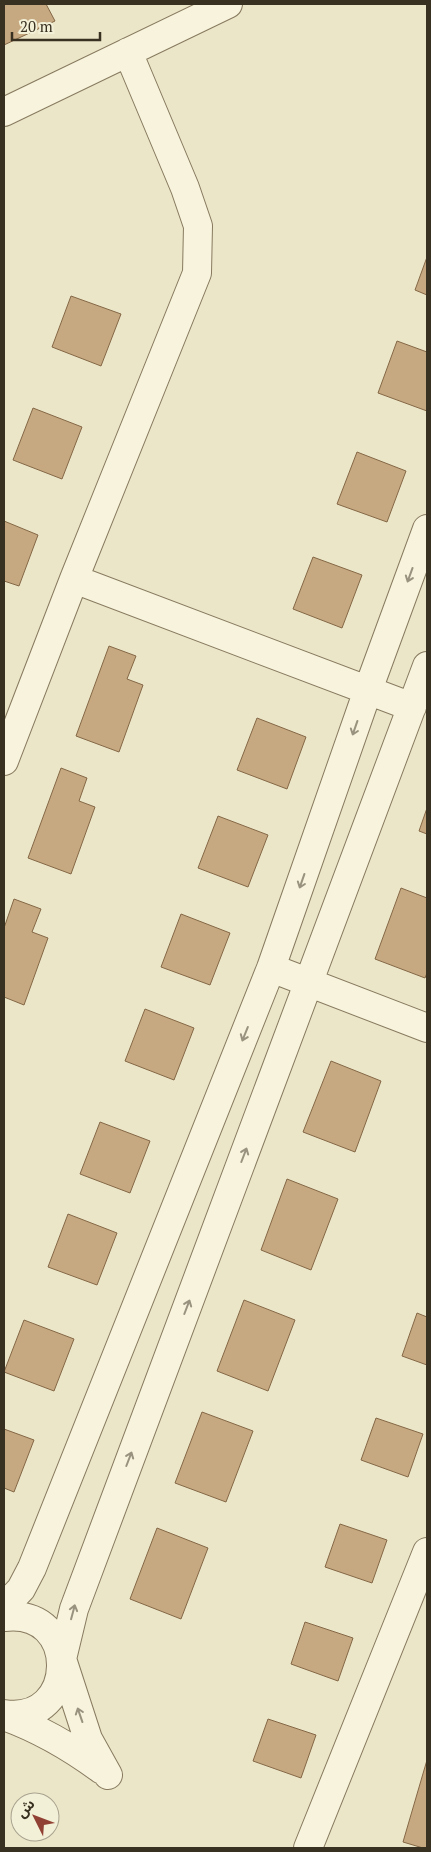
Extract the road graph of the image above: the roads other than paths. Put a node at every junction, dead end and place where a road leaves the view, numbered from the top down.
1 (228, 4) edge
2 (128, 52) junction
3 (4, 112) edge
4 (427, 530) edge
5 (74, 578) junction
6 (427, 666) edge
7 (368, 690) junction
8 (412, 707) junction
9 (4, 762) edge
10 (271, 968) junction
11 (310, 984) junction
12 (427, 1028) edge
13 (427, 1552) edge
14 (4, 1607) edge
15 (4, 1617) edge
16 (62, 1659) junction
17 (4, 1715) edge
18 (308, 1848) edge

1 - 2 street
2 - 3 street
2 - 5 street
4 -> 7 street
5 - 7 street
5 - 9 street
6 - 8 street
7 - 8 street
7 -> 10 street
8 - 11 street
10 - 11 street
10 -> 14 street
11 - 12 street
16 -> 11 street
13 - 18 street
15 - 16 street
16 - 17 street
17 -> 16 street

